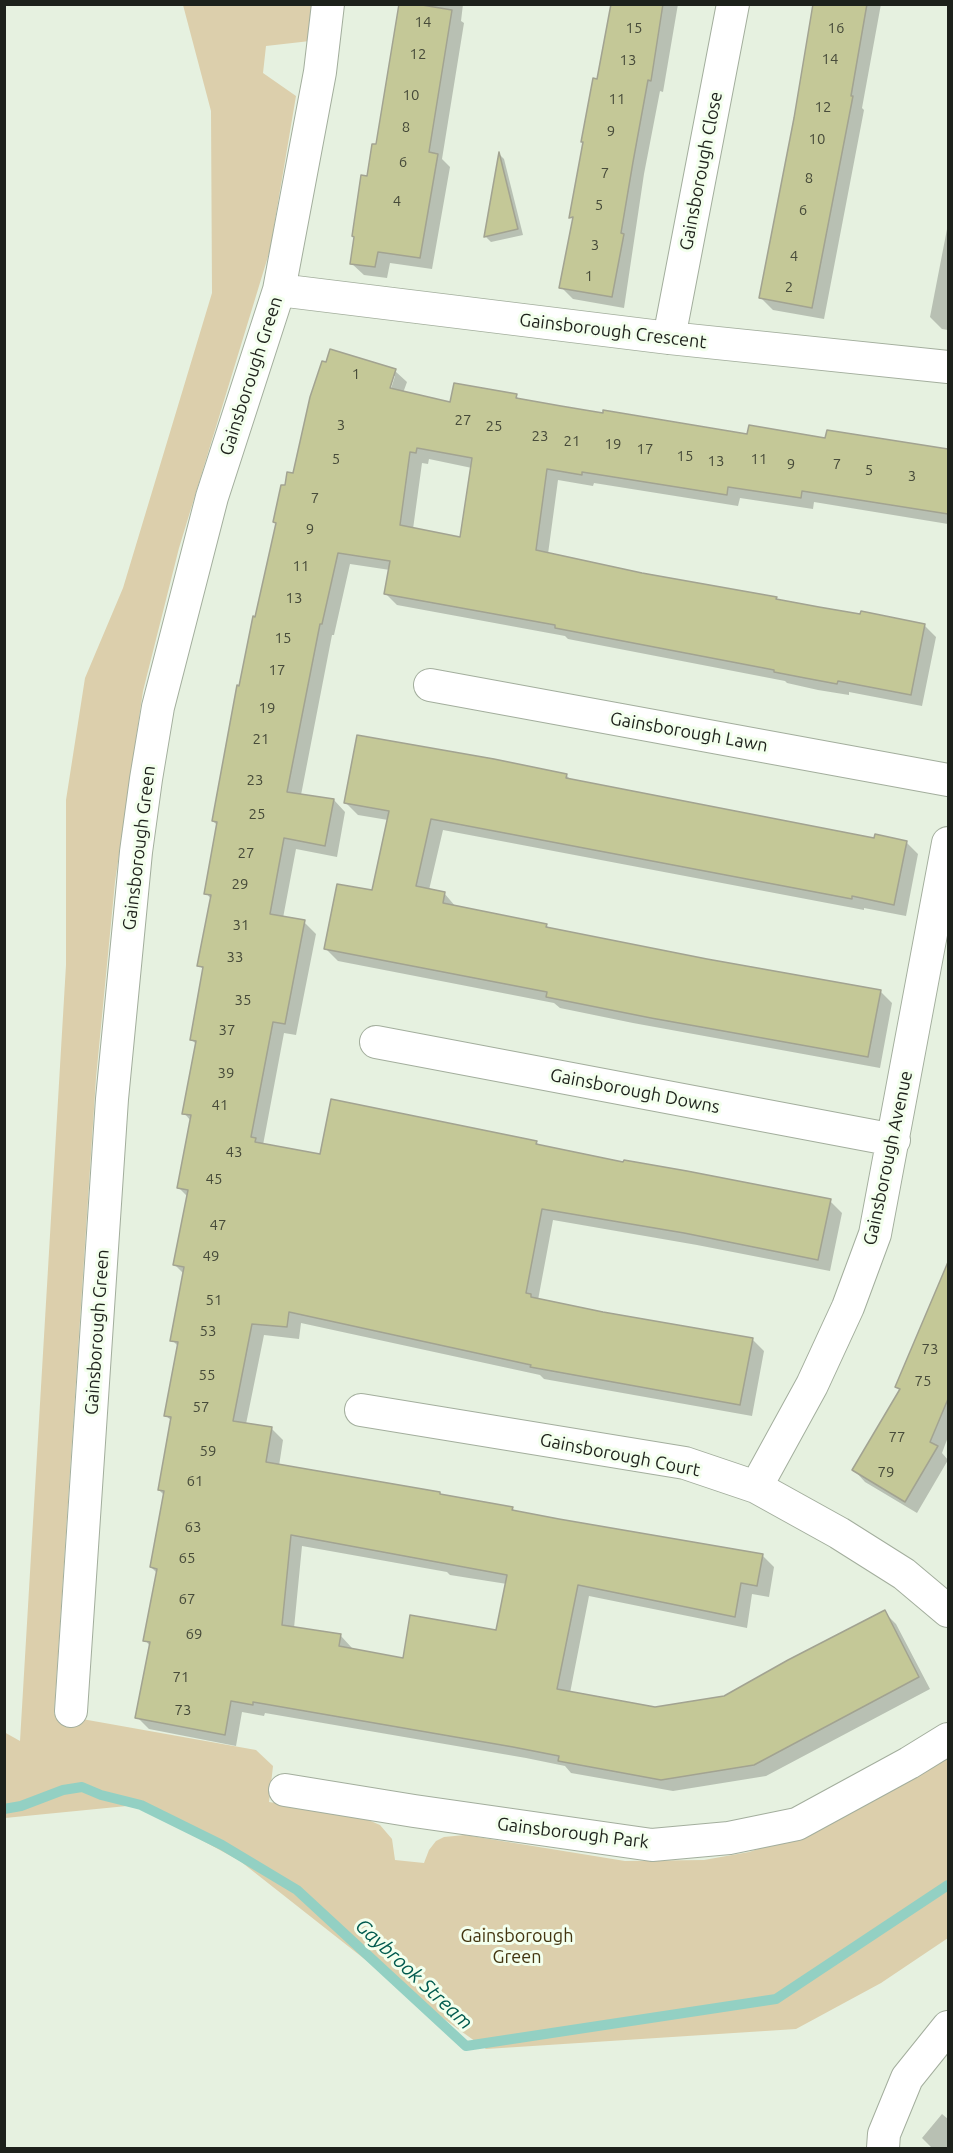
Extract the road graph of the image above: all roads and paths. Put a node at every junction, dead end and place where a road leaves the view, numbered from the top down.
1 (328, 4) edge
2 (733, 4) edge
3 (279, 290) junction
4 (669, 338) junction
5 (948, 367) edge
6 (430, 685) dead end
7 (948, 780) edge
8 (948, 843) edge
9 (376, 1042) dead end
10 (894, 1140) junction
11 (362, 1410) dead end
12 (756, 1487) junction
13 (948, 1611) edge
14 (70, 1711) dead end
15 (948, 1739) edge
16 (285, 1790) dead end
17 (948, 2027) edge
18 (883, 2148) edge

1 - 3 street, Gainsborough Green
2 - 4 street, Gainsborough Close
3 - 4 street, Gainsborough Crescent
3 - 14 street, Gainsborough Green
4 - 5 street, Gainsborough Crescent
6 - 7 street, Gainsborough Lawn
8 - 10 street, Gainsborough Avenue
9 - 10 street, Gainsborough Downs
10 - 12 street, Gainsborough Avenue
11 - 12 street, Gainsborough Court
12 - 13 street, Gainsborough Court
15 - 16 street, Gainsborough Park
17 - 18 street

